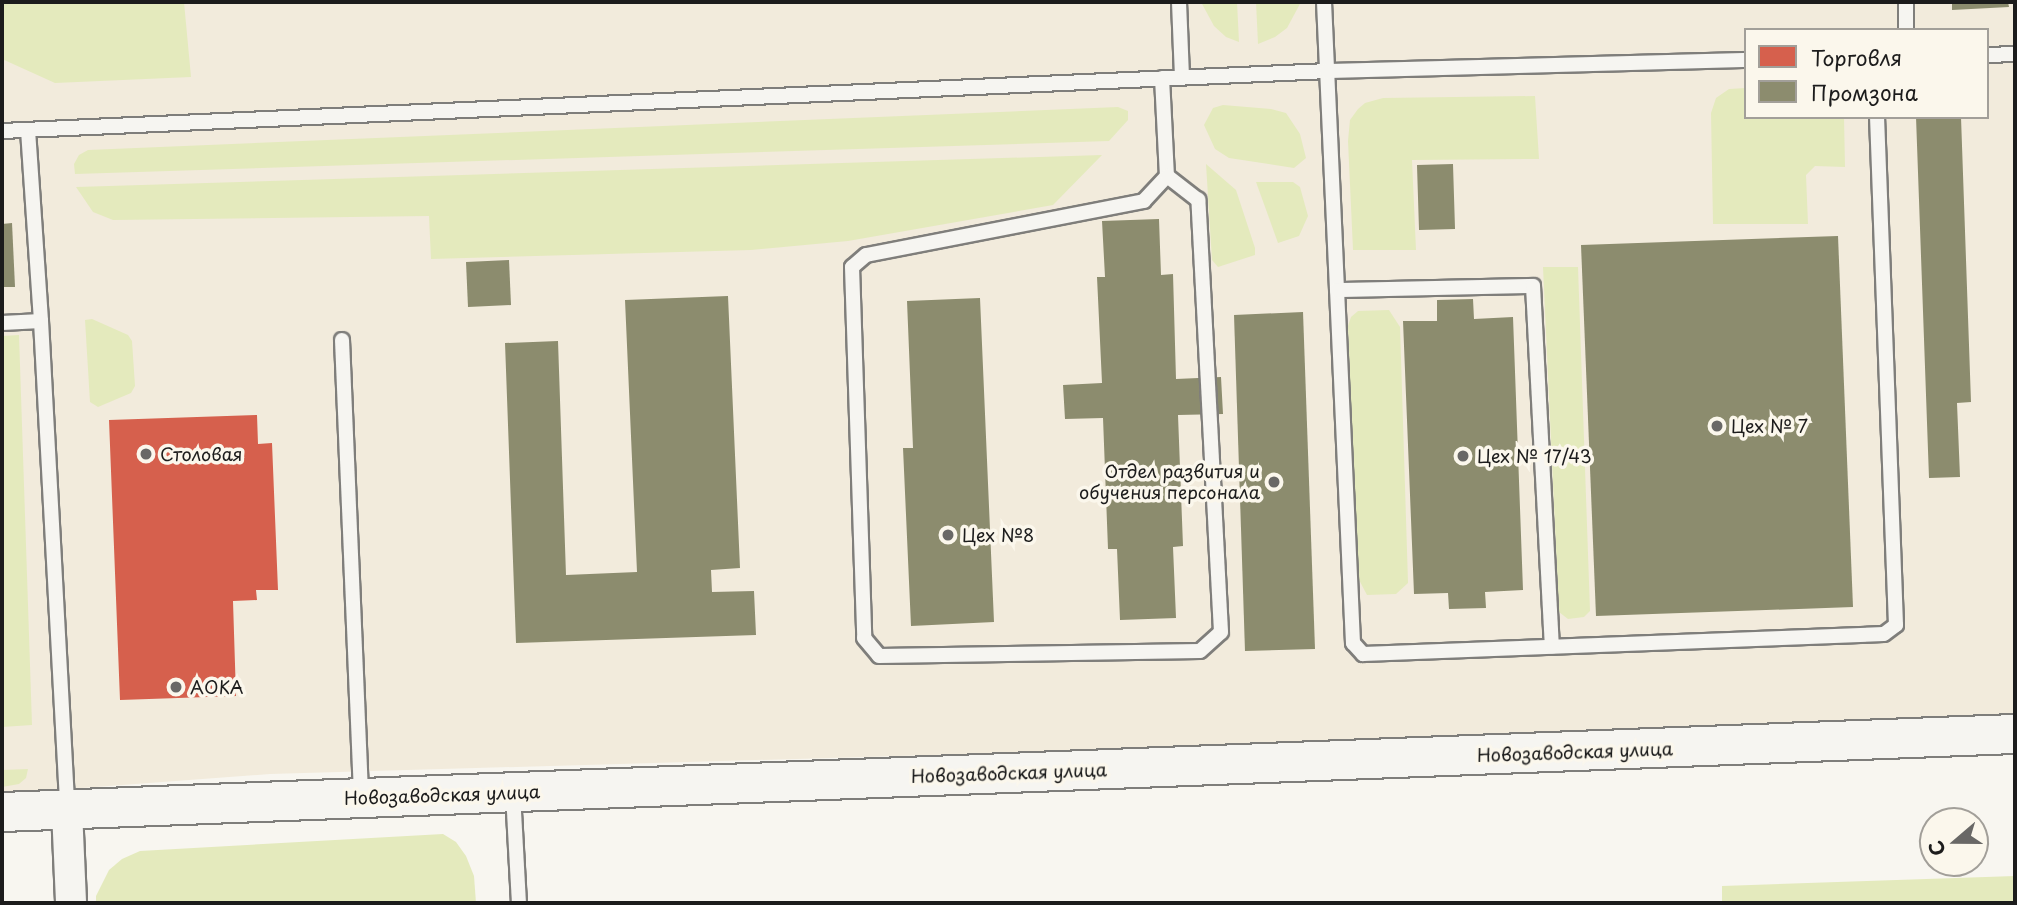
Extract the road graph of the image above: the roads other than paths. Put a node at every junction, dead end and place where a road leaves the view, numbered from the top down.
1 (1179, 2) edge
2 (1324, 2) edge
3 (1906, 2) edge
4 (1906, 28) edge
5 (2015, 54) edge
6 (1989, 55) edge
7 (1744, 60) edge
8 (1327, 71) junction
9 (1182, 77) junction
10 (1162, 78) junction
11 (1877, 119) edge
12 (28, 130) junction
13 (2, 131) edge
14 (1167, 176) junction
15 (1337, 290) junction
16 (41, 321) junction
17 (2, 323) edge
18 (342, 340) dead end
19 (1552, 647) junction
20 (2015, 734) edge
21 (513, 793) junction
22 (360, 798) junction
23 (67, 810) junction
24 (2, 812) edge
25 (71, 903) edge
26 (519, 903) edge

1 - 9 lane
2 - 8 lane
3 - 4 lane
5 - 6 lane
7 - 8 lane
8 - 9 lane
8 - 15 lane
9 - 10 lane
10 - 12 lane
10 - 14 lane
11 - 19 lane
12 - 13 lane
12 - 16 lane
14 - 14 lane
15 - 19 lane
15 - 19 lane
16 - 17 lane
16 - 23 lane
18 - 22 lane
20 - 21 main road, Новозаводская улица
21 - 22 main road, Новозаводская улица
21 - 26 lane
22 - 23 main road, Новозаводская улица
23 - 24 main road, Новозаводская улица
23 - 25 street

